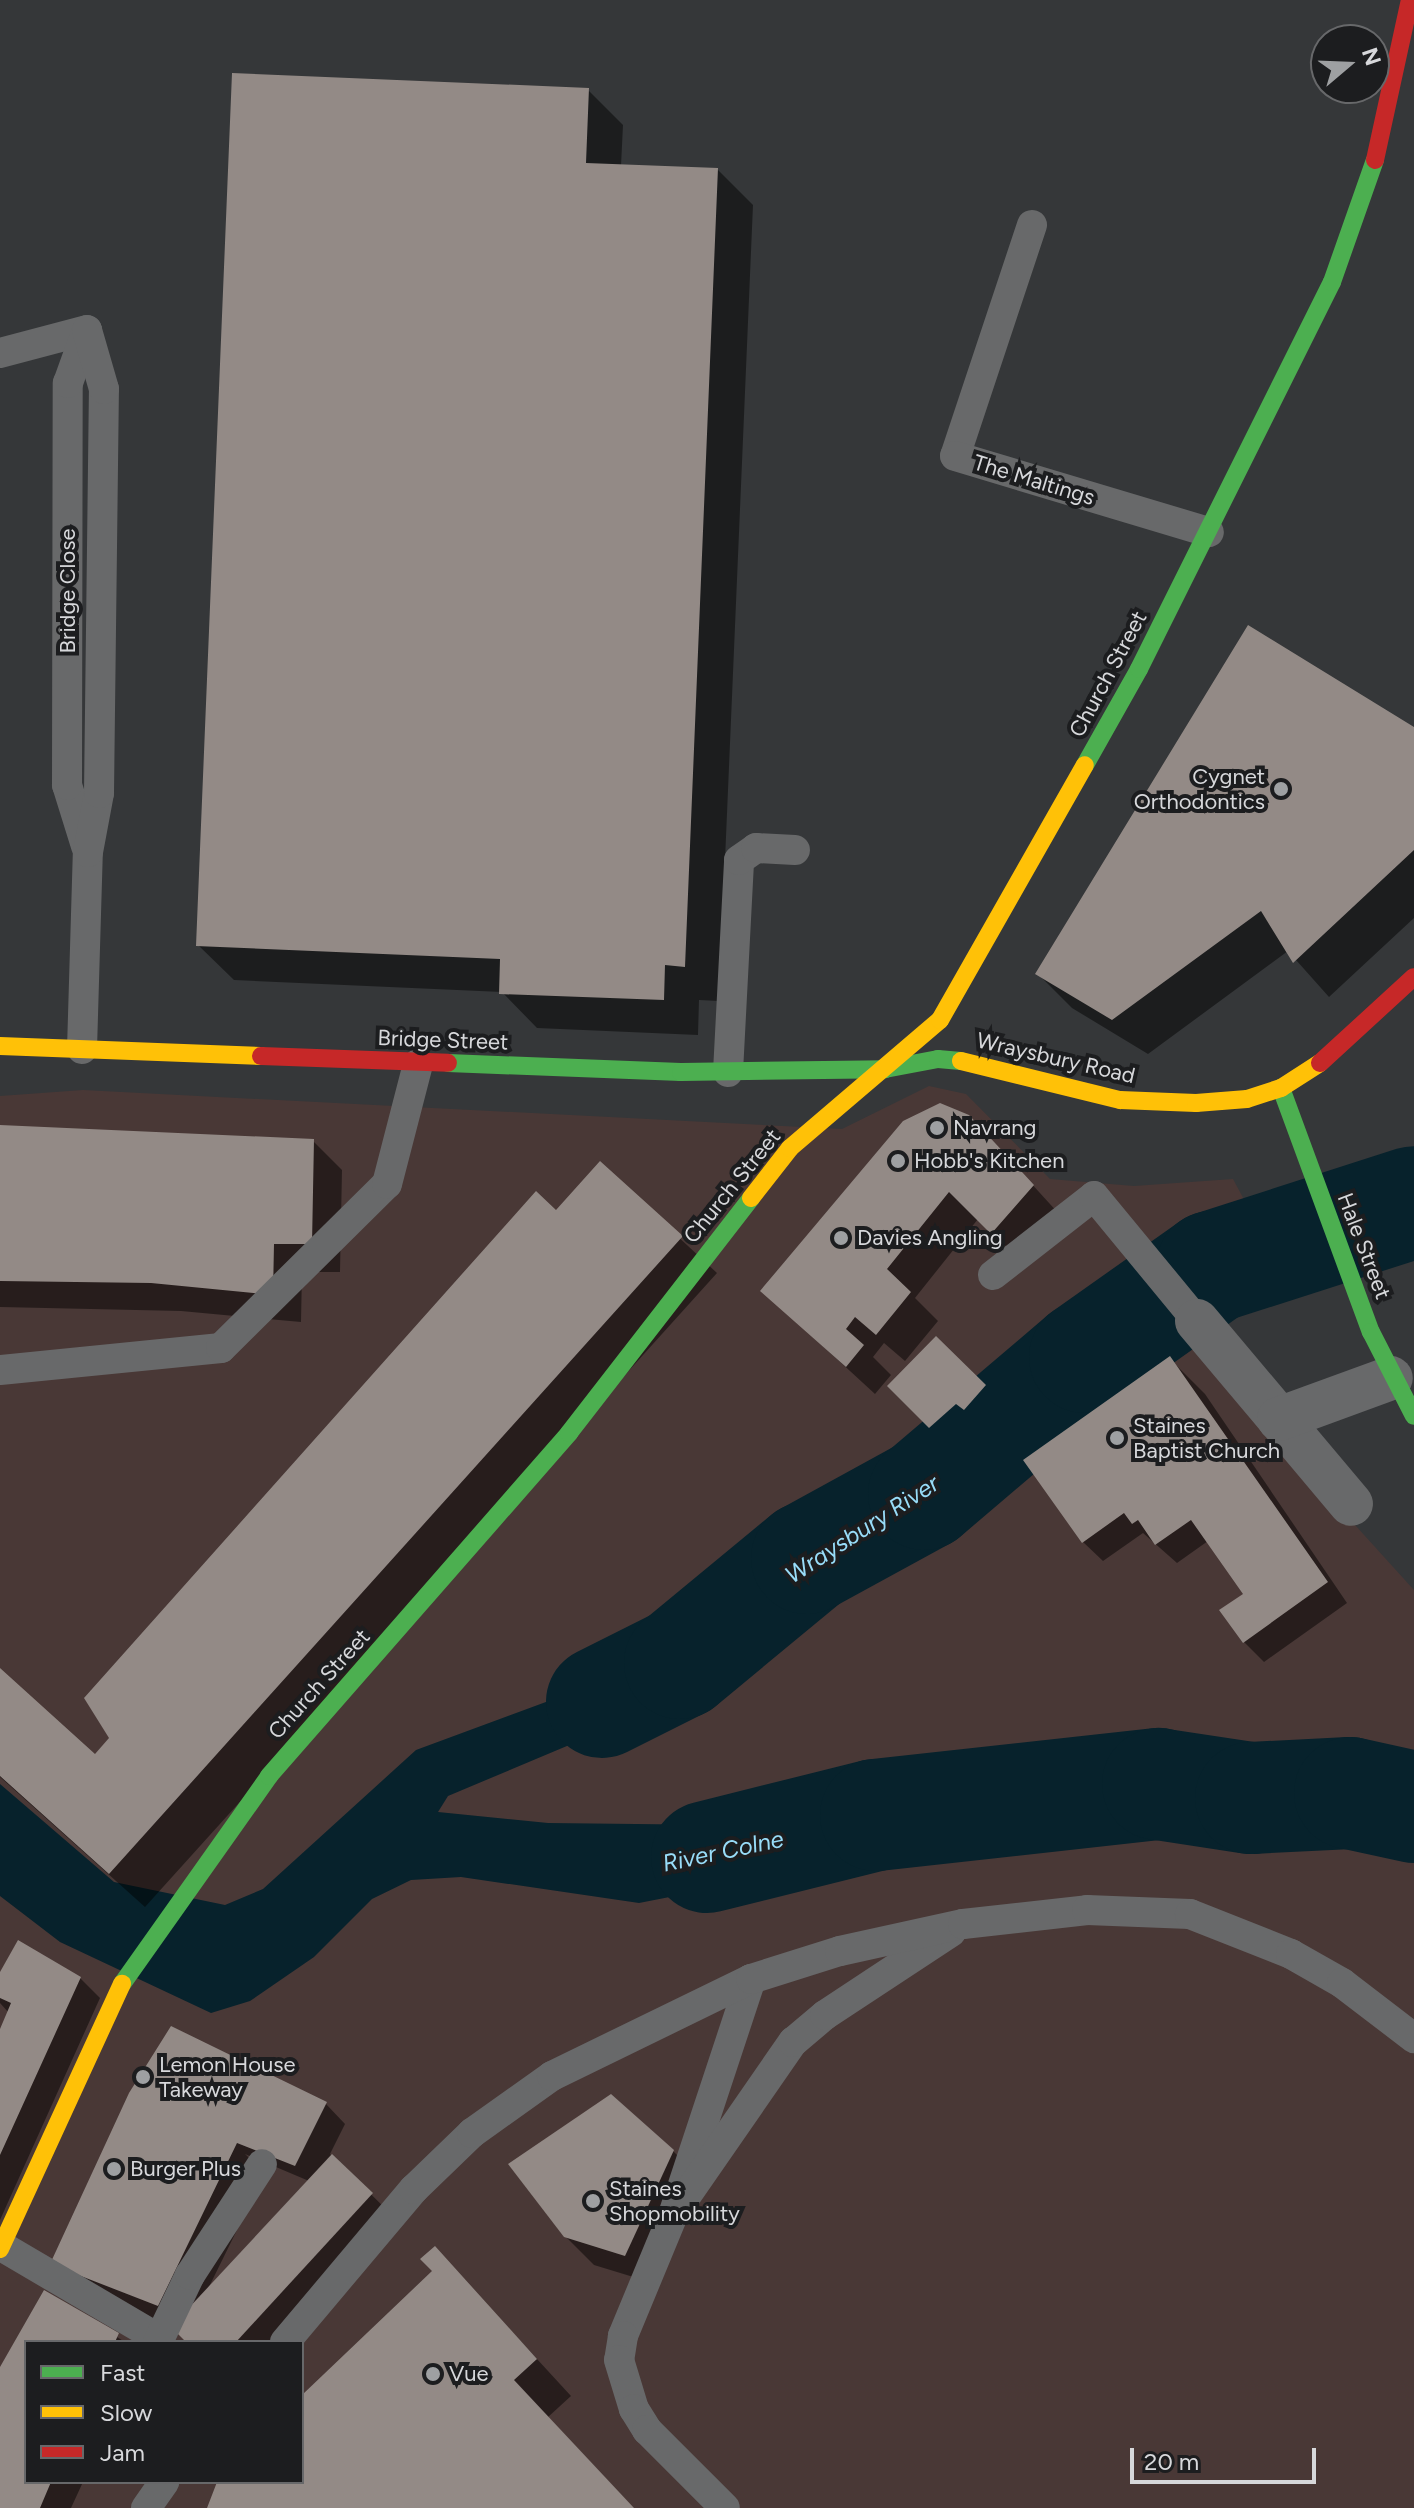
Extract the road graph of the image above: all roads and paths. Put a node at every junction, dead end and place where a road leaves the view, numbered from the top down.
1 (1403, 4) edge
2 (1032, 225) dead end
3 (0, 353) edge
4 (1209, 532) junction
5 (795, 850) dead end
6 (1414, 977) edge
7 (0, 1046) edge
8 (82, 1049) junction
9 (418, 1064) junction
10 (885, 1069) junction
11 (728, 1072) junction
12 (1281, 1088) junction
13 (993, 1275) dead end
14 (1197, 1321) joint
15 (0, 1370) edge
16 (1391, 1378) junction
17 (1414, 1416) edge
18 (1279, 1419) junction
19 (1351, 1504) dead end
20 (963, 1924) junction
21 (751, 1979) junction
22 (1414, 2038) edge
23 (262, 2164) dead end
24 (673, 2215) junction
25 (1, 2247) edge
26 (158, 2340) edge
27 (287, 2340) edge
28 (163, 2484) edge
29 (146, 2508) edge
30 (725, 2508) edge

1 - 4 main road, Church Street
2 - 4 lane, The Maltings
3 - 8 lane, Bridge Close
4 - 10 main road, Church Street
5 - 11 lane
6 - 12 main road, Wraysbury Road
7 - 8 main road, Bridge Street
8 - 9 main road, Bridge Street
9 - 11 main road, Bridge Street
9 - 15 lane
10 - 11 main road, Bridge Street
10 - 12 main road, Wraysbury Road
10 - 25 main road, Church Street
12 - 16 main road, Hale Street
13 - 14 lane
14 - 18 street
16 - 17 main road, Hale Street
16 - 18 street
18 - 19 street
20 - 21 lane
20 - 22 lane
20 - 24 lane
21 - 24 lane
21 - 27 lane
23 - 26 lane
24 - 30 lane
25 - 26 lane
28 - 29 lane

